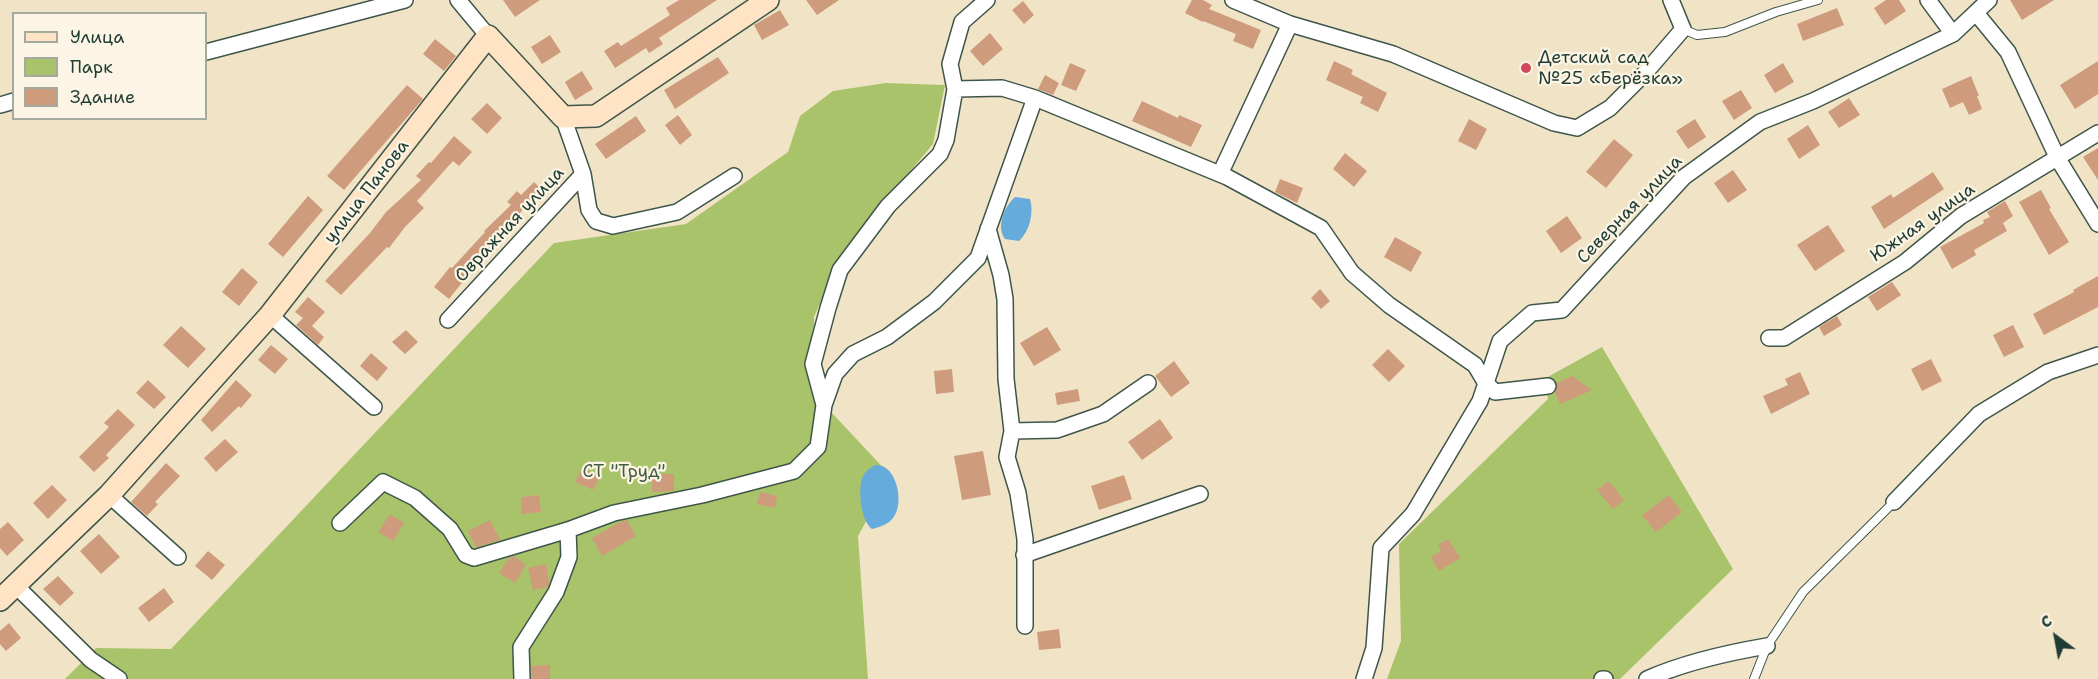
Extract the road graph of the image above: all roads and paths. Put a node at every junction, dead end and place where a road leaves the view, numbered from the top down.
1 (405, 0) edge
2 (458, 0) edge
3 (768, 0) edge
4 (987, 0) edge
5 (1233, 0) edge
6 (1671, 0) edge
7 (1818, 0) edge
8 (1928, 0) edge
9 (1989, 0) edge
10 (1976, 14) junction
11 (1290, 24) junction
12 (1683, 29) junction
13 (1953, 34) junction
14 (488, 36) junction
15 (207, 52) edge
16 (955, 89) junction
17 (1035, 98) junction
18 (563, 117) junction
19 (2098, 133) edge
20 (2058, 159) junction
21 (583, 174) junction
22 (1220, 174) junction
23 (734, 176) dead end
24 (2098, 224) edge
25 (988, 229) junction
26 (270, 315) junction
27 (448, 320) dead end
28 (1769, 338) dead end
29 (2098, 355) edge
30 (1485, 382) junction
31 (1148, 383) dead end
32 (1548, 386) dead end
33 (824, 405) junction
34 (374, 407) dead end
35 (1012, 431) junction
36 (1200, 494) dead end
37 (109, 495) junction
38 (1894, 502) joint
39 (340, 523) dead end
40 (568, 530) junction
41 (1024, 555) junction
42 (178, 557) dead end
43 (7, 592) edge
44 (1026, 626) dead end
45 (1767, 646) junction
46 (119, 679) edge
47 (522, 679) edge
48 (1364, 679) edge
49 (1647, 679) edge
50 (1754, 679) edge

1 - 15 street
2 - 14 street
3 - 18 street
4 - 16 street
5 - 11 street
6 - 12 street
7 - 12 lane
8 - 13 street
9 - 10 street, Северная улица
10 - 13 street, Северная улица
10 - 20 street
11 - 12 street
11 - 22 street
13 - 30 street, Северная улица
14 - 18 street
14 - 26 street, улица Панова
16 - 17 street
16 - 33 street
17 - 22 street
17 - 25 street
18 - 21 street, Овражная улица
19 - 20 street, Южная улица
20 - 24 street
20 - 28 street, Южная улица
21 - 23 street
21 - 27 street, Овражная улица
22 - 30 street
25 - 33 street
25 - 35 street
26 - 34 street
26 - 37 street, улица Панова
29 - 38 street
30 - 32 street
30 - 48 street, Северная улица
31 - 35 street
33 - 40 street
35 - 41 street
36 - 41 street
37 - 42 street
37 - 43 street, улица Панова
38 - 45 lane
39 - 40 street
40 - 47 street
41 - 44 street
43 - 46 street
45 - 49 street
45 - 50 lane

